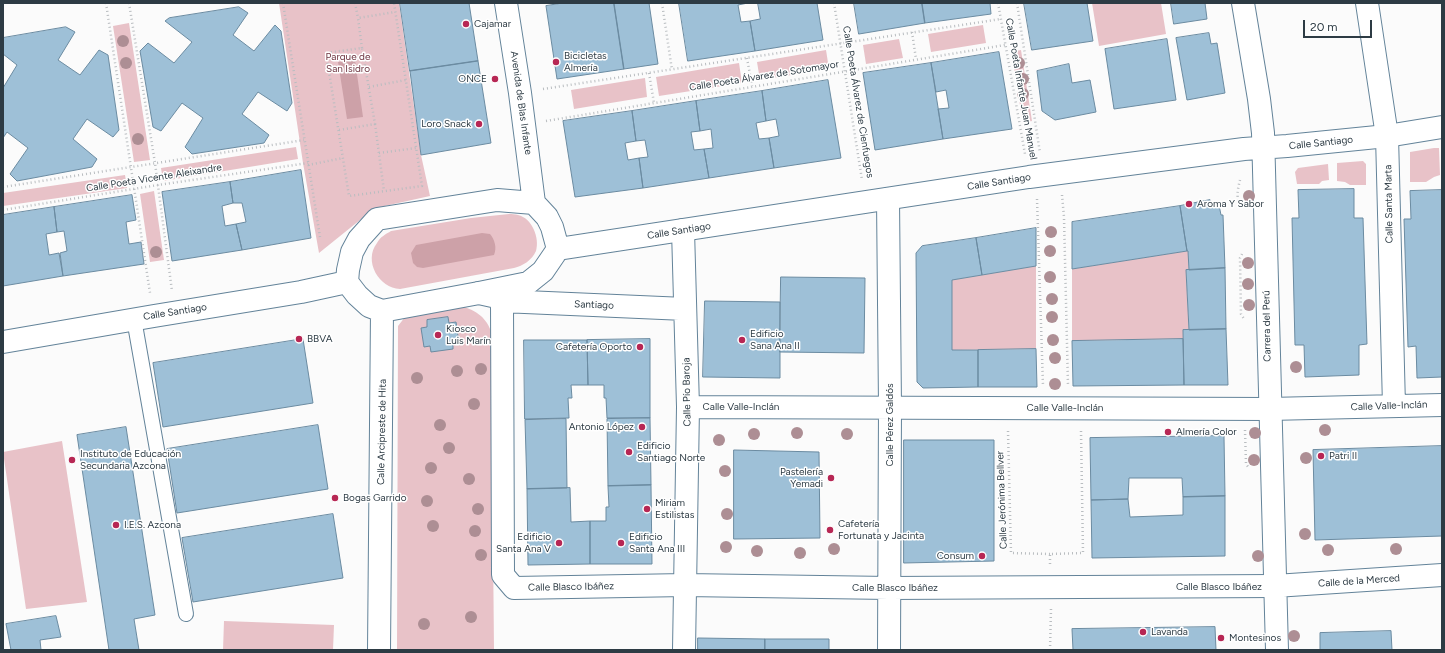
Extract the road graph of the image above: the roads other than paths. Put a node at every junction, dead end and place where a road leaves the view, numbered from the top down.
1 (506, 3) edge
2 (1243, 3) edge
3 (1366, 3) edge
4 (1442, 127) edge
5 (1387, 136) junction
6 (1263, 148) junction
7 (888, 199) junction
8 (534, 203) junction
9 (683, 230) junction
10 (558, 249) junction
11 (347, 282) junction
12 (479, 293) junction
13 (502, 301) junction
14 (685, 309) junction
15 (382, 311) junction
16 (144, 317) junction
17 (3, 342) edge
18 (1442, 405) edge
19 (1394, 406) junction
20 (688, 407) junction
21 (890, 407) junction
22 (1270, 410) junction
23 (1442, 576) edge
24 (685, 585) junction
25 (1275, 586) junction
26 (889, 588) junction
27 (186, 614) dead end
28 (379, 650) edge
29 (684, 650) edge
30 (889, 650) edge
31 (1277, 650) edge

1 - 8 street, Avenida de Blas Infante
2 - 6 street, Carrera del Perú
3 - 5 street, Calle Santa Marta
4 - 5 street, Calle Santiago
5 - 6 street, Calle Santiago
5 - 19 street, Calle Santa Marta
6 - 7 street, Calle Santiago
6 - 22 street, Carrera del Perú
7 - 9 street, Calle Santiago
7 - 21 street, Calle Pérez Galdós
8 - 10 street
8 - 11 street
9 - 10 street, Calle Santiago
9 - 14 street, Calle Pío Baroja
10 - 12 street
11 - 15 street
11 - 16 street, Calle Santiago
12 - 13 street
12 - 15 street
13 - 14 street, Santiago
13 - 24 street, Calle Blasco Ibáñez
14 - 20 street, Calle Pío Baroja
15 - 28 street, Calle Arcipreste de Hita
16 - 17 street, Calle Santiago
16 - 27 lane
18 - 19 street, Calle Valle-Inclán
19 - 22 street, Calle Valle-Inclán
20 - 21 street, Calle Valle-Inclán
20 - 24 street, Calle Pío Baroja
21 - 22 street, Calle Valle-Inclán
21 - 26 street, Calle Pérez Galdós
22 - 25 street, Carrera del Perú
23 - 25 street, Calle de la Merced
24 - 26 street, Calle Blasco Ibáñez
24 - 29 street, Calle Pío Baroja
25 - 26 street, Calle Blasco Ibáñez
25 - 31 street, Carrera del Perú
26 - 30 street, Calle Pérez Galdós

